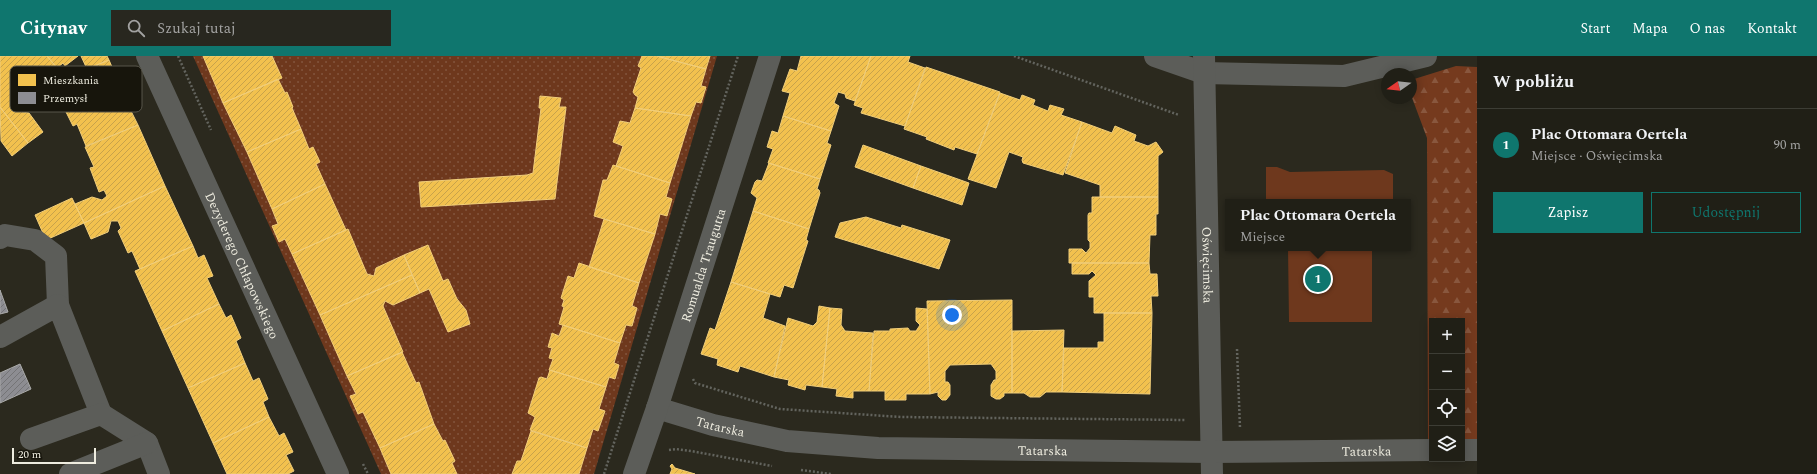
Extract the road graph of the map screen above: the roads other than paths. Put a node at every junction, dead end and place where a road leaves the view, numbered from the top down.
1 (147, 56) edge
2 (770, 56) edge
3 (1155, 56) edge
4 (1426, 56) edge
5 (1204, 64) edge
6 (0, 238) edge
7 (58, 305) junction
8 (0, 337) edge
9 (657, 408) junction
10 (101, 414) junction
11 (31, 438) dead end
12 (147, 443) junction
13 (1429, 450) edge
14 (1465, 450) edge
15 (1477, 450) edge
16 (1211, 452) junction
17 (70, 474) edge
18 (159, 474) edge
19 (338, 474) edge
20 (634, 474) edge
21 (1212, 474) edge

1 - 19 street, Dezyderego Chłapowskiego
2 - 9 street, Romualda Traugutta
3 - 5 street
4 - 5 street
5 - 16 street, Oświęcimska
6 - 7 street
7 - 8 street
7 - 10 street
9 - 16 street, Tatarska
9 - 20 street, Romualda Traugutta
10 - 11 street
10 - 12 street
12 - 17 street
12 - 18 street
13 - 16 street, Tatarska
14 - 15 street
16 - 21 street, Oświęcimska

